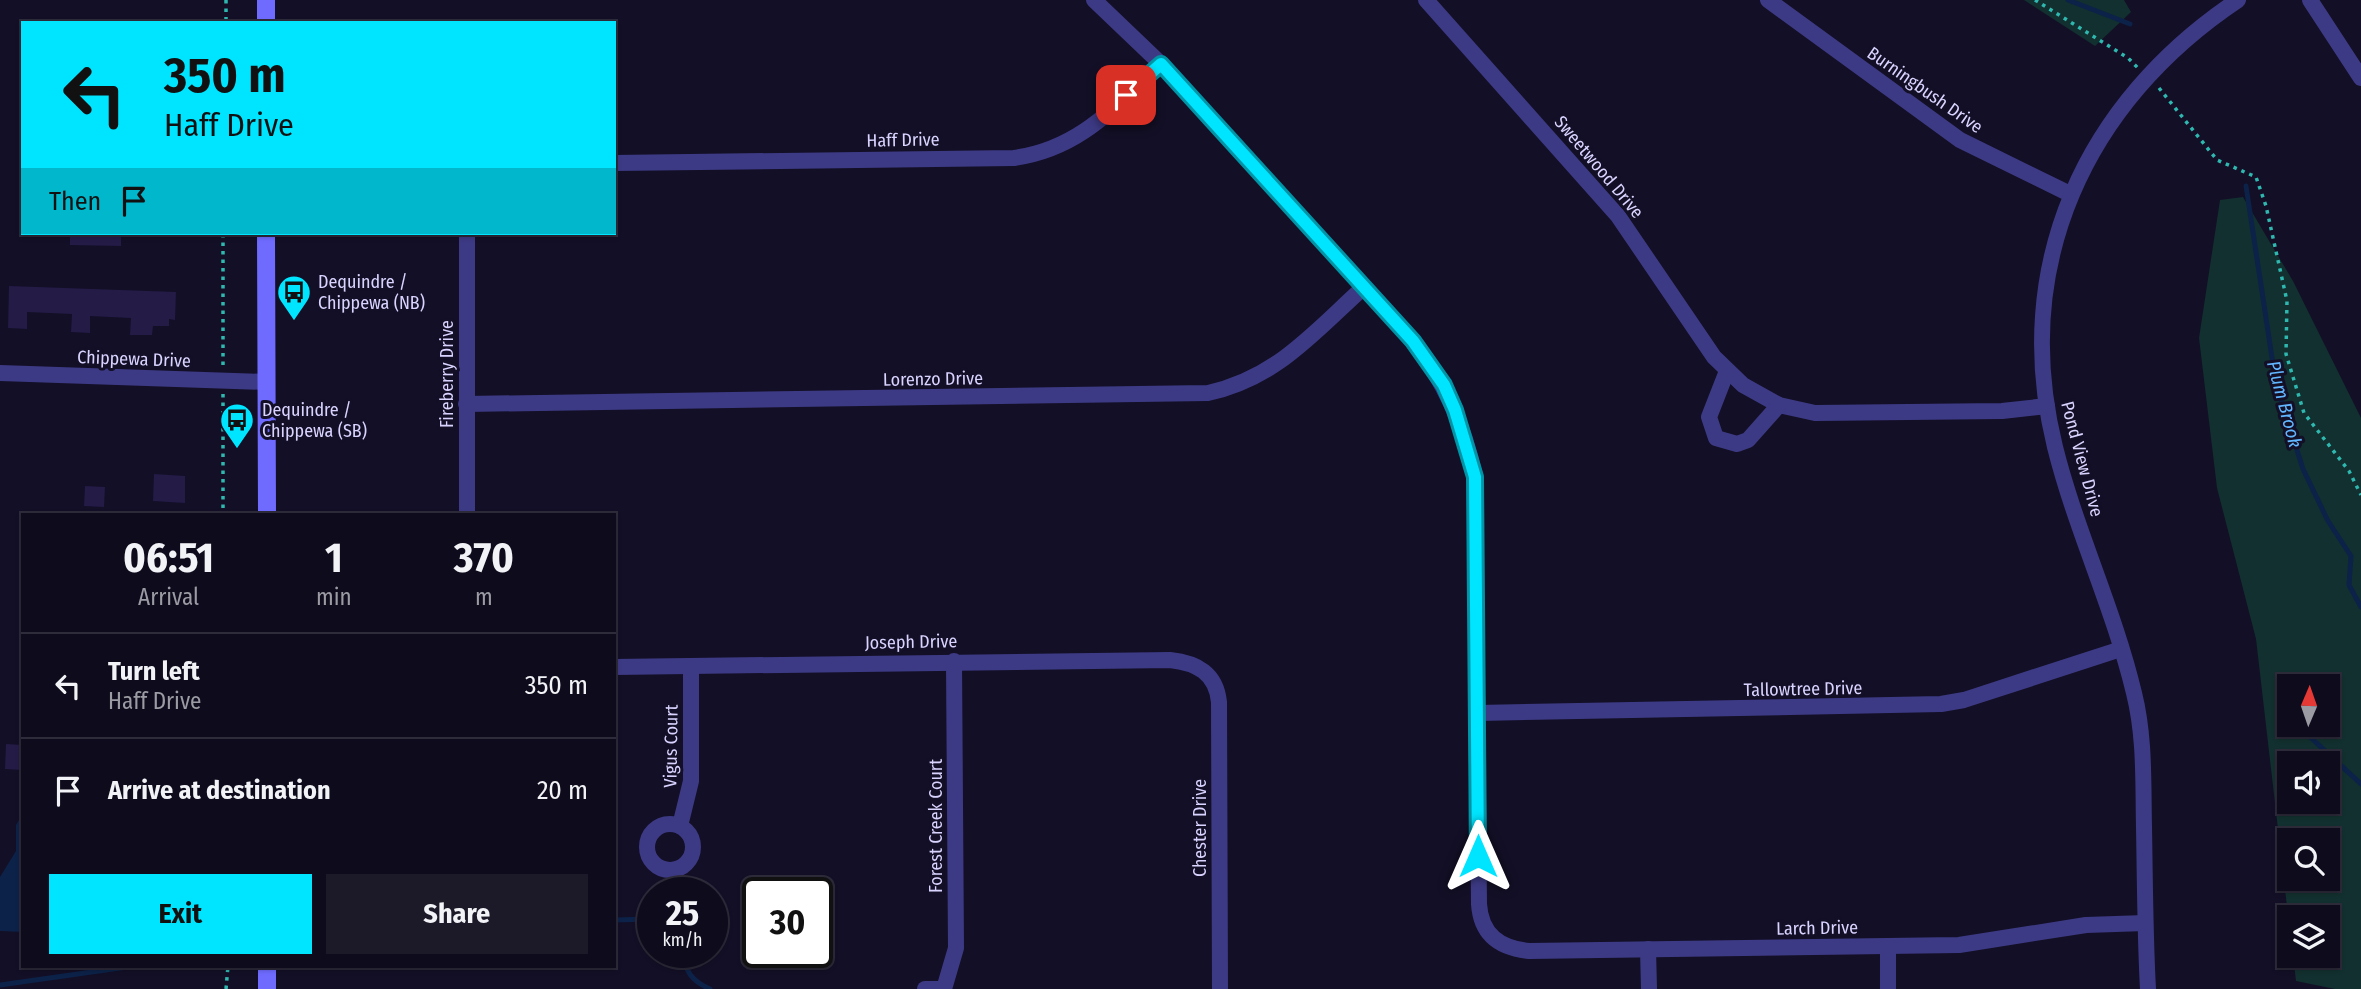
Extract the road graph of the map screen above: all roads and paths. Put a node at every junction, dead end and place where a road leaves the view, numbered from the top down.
1 (226, 0) edge
2 (266, 0) edge
3 (1094, 0) edge
4 (1426, 0) edge
5 (1768, 0) edge
6 (2035, 0) edge
7 (2238, 0) edge
8 (2310, 0) edge
9 (226, 21) edge
10 (266, 21) edge
11 (1161, 64) junction
12 (2146, 76) junction
13 (2361, 78) edge
14 (616, 163) edge
15 (2070, 194) junction
16 (223, 235) edge
17 (266, 235) edge
18 (467, 235) edge
19 (1364, 287) junction
20 (223, 369) dead end
21 (1727, 371) junction
22 (0, 373) edge
23 (266, 382) junction
24 (223, 395) dead end
25 (466, 404) junction
26 (1779, 405) junction
27 (2047, 407) junction
28 (2361, 495) edge
29 (223, 513) edge
30 (267, 513) edge
31 (467, 513) edge
32 (2121, 649) junction
33 (954, 661) junction
34 (691, 666) junction
35 (616, 667) edge
36 (1206, 671) joint
37 (1478, 713) junction
38 (680, 826) dead end
39 (2145, 923) junction
40 (1888, 946) junction
41 (1648, 949) junction
42 (228, 968) edge
43 (267, 968) edge
44 (226, 989) edge
45 (267, 989) edge
46 (925, 989) edge
47 (943, 989) edge
48 (1220, 989) edge
49 (1649, 989) edge
50 (1888, 989) edge
51 (2148, 989) edge

1 - 9 path
2 - 10 main road
3 - 11 street
4 - 21 street, Sweetwood Drive
5 - 15 street, Burningbush Drive
6 - 12 path
7 - 12 street, Pond View Drive
8 - 13 street
11 - 14 street, Haff Drive
11 - 19 street
12 - 15 street, Pond View Drive
12 - 28 path
15 - 27 street, Pond View Drive
16 - 20 path
17 - 23 main road
18 - 25 street, Fireberry Drive
19 - 25 street, Lorenzo Drive
19 - 37 street
21 - 26 street, Sweetwood Drive
21 - 26 street
22 - 23 street, Chippewa Drive
23 - 30 main road
24 - 29 path
25 - 31 street, Fireberry Drive
26 - 27 street, Sweetwood Drive
27 - 32 street, Pond View Drive
32 - 37 street, Tallowtree Drive
32 - 39 street, Pond View Drive
33 - 34 street, Joseph Drive
33 - 36 street, Joseph Drive
33 - 47 street, Forest Creek Court
34 - 35 street, Joseph Drive
34 - 38 street, Vigus Court
36 - 48 street, Chester Drive
37 - 41 street, Larch Drive
39 - 40 street, Larch Drive
39 - 51 street, Pond View Drive
40 - 41 street, Larch Drive
40 - 50 street
41 - 49 street
42 - 44 path
43 - 45 main road
46 - 47 street, Forest Creek Court

